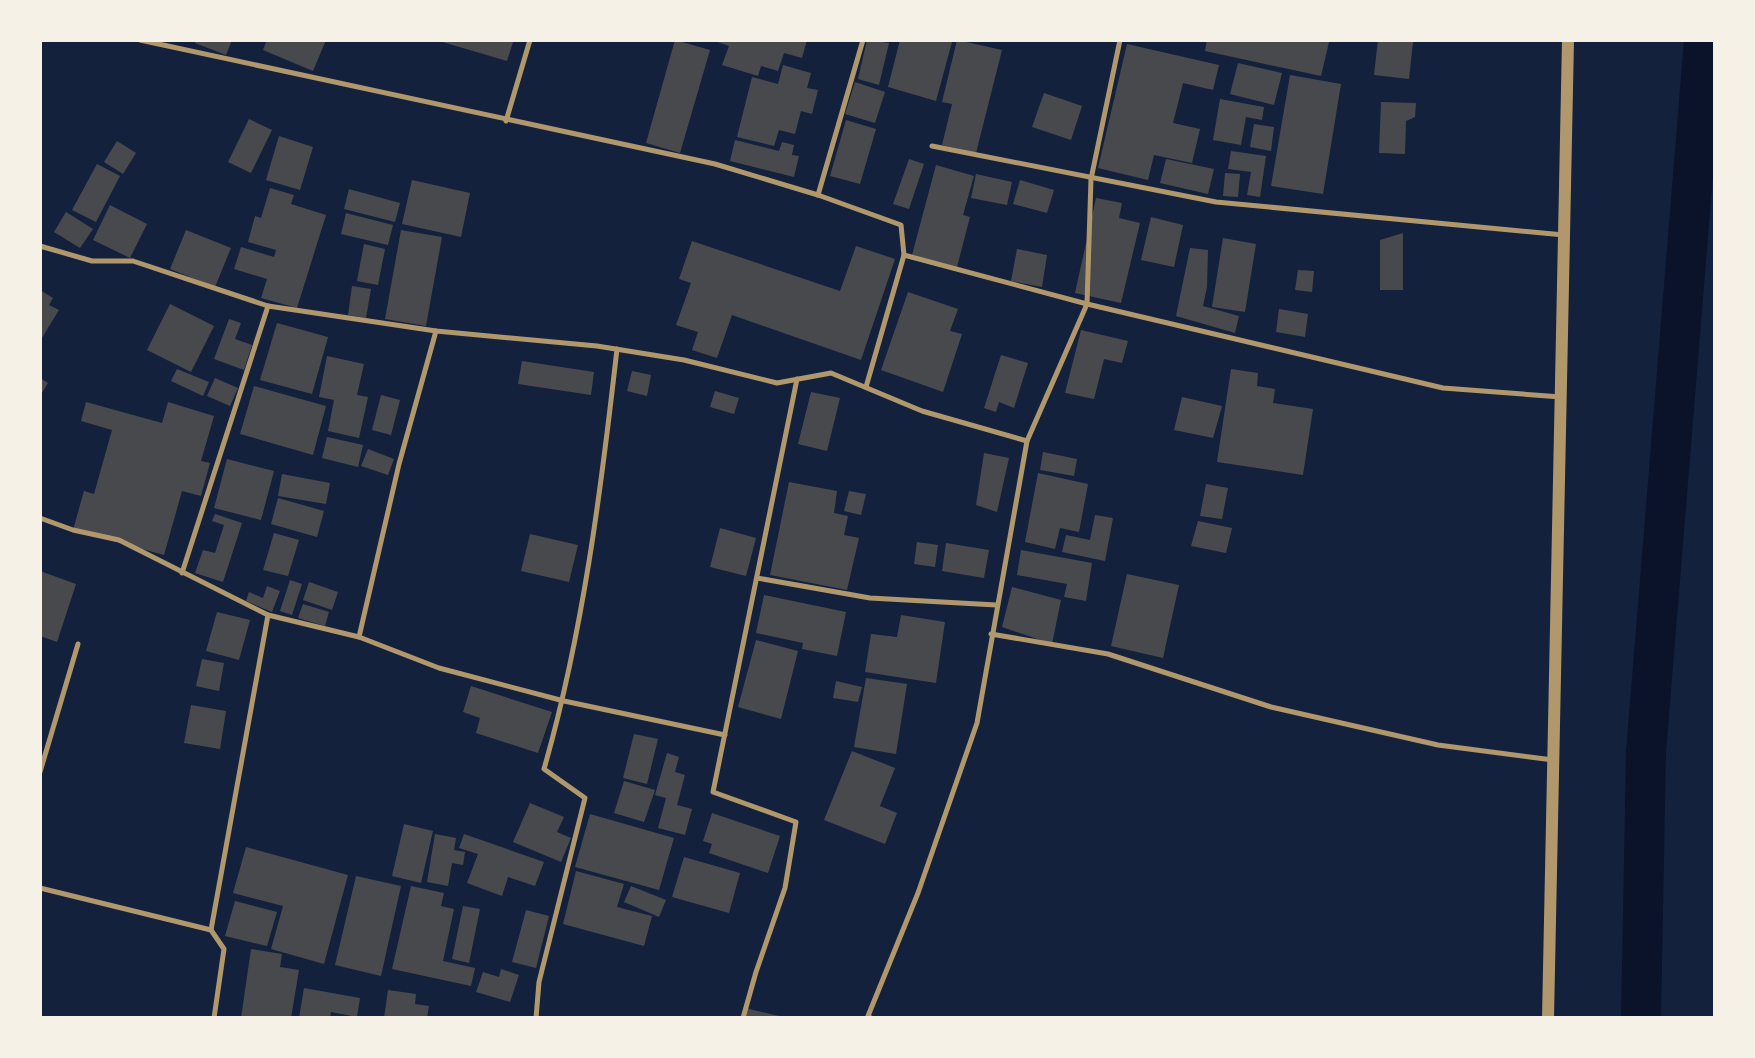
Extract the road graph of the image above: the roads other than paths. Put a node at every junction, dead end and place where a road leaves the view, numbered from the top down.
1 (140, 40) edge
2 (530, 40) edge
3 (863, 40) edge
4 (1120, 40) edge
5 (1568, 40) edge
6 (506, 121) junction
7 (932, 146) dead end
8 (1091, 179) junction
9 (818, 195) junction
10 (1564, 235) junction
11 (40, 246) edge
12 (904, 255) junction
13 (1087, 304) junction
14 (268, 306) junction
15 (436, 331) junction
16 (617, 349) junction
17 (797, 379) junction
18 (866, 387) junction
19 (1561, 397) junction
20 (1027, 441) junction
21 (40, 518) edge
22 (182, 573) junction
23 (757, 578) junction
24 (996, 605) junction
25 (268, 615) junction
26 (992, 634) junction
27 (359, 637) junction
28 (78, 644) dead end
29 (564, 701) junction
30 (725, 735) junction
31 (1553, 760) junction
32 (40, 772) edge
33 (40, 888) edge
34 (211, 929) junction
35 (214, 1018) edge
36 (536, 1018) edge
37 (743, 1018) edge
38 (871, 1018) edge
39 (1548, 1018) edge

1 - 6 lane
2 - 6 lane
3 - 9 lane
4 - 8 lane
5 - 10 street
6 - 9 lane
7 - 8 lane
8 - 10 lane
8 - 13 lane
9 - 12 lane
10 - 19 street
11 - 14 lane
12 - 13 lane
12 - 18 lane
13 - 19 lane
13 - 20 lane
14 - 15 lane
14 - 22 lane
15 - 16 lane
15 - 27 lane
16 - 17 lane
16 - 29 lane
17 - 18 lane
17 - 23 lane
18 - 20 lane
19 - 31 street
20 - 24 lane
21 - 22 lane
22 - 25 lane
23 - 24 lane
23 - 30 lane
24 - 26 lane
25 - 27 lane
25 - 34 lane
26 - 31 lane
26 - 38 lane
27 - 29 lane
28 - 32 lane
29 - 30 lane
29 - 36 lane
30 - 37 lane
31 - 39 street
33 - 34 lane
34 - 35 lane

